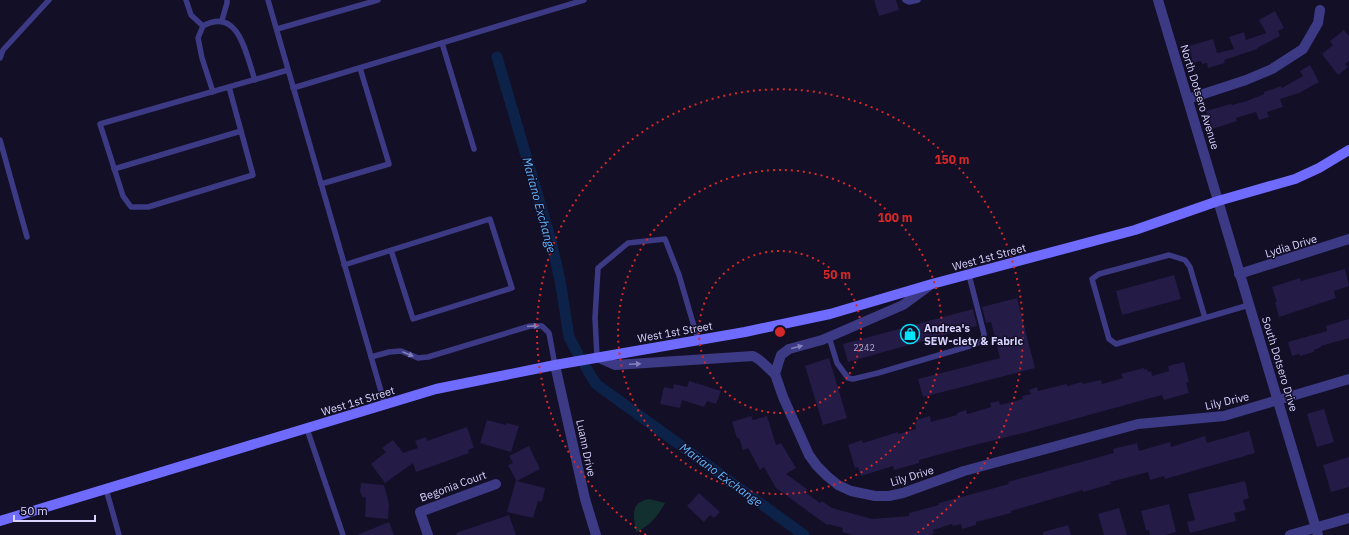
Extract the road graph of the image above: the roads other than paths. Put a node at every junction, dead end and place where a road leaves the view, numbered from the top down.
1 (49, 0) edge
2 (186, 0) edge
3 (227, 0) edge
4 (268, 0) edge
5 (378, 0) edge
6 (584, 0) edge
7 (905, 0) edge
8 (918, 0) edge
9 (1158, 0) edge
10 (1320, 10) dead end
11 (222, 20) junction
12 (203, 26) junction
13 (277, 29) junction
14 (442, 43) junction
15 (0, 58) edge
16 (360, 68) junction
17 (288, 70) junction
18 (255, 80) junction
19 (229, 87) junction
20 (294, 88) junction
21 (213, 92) junction
22 (1188, 99) junction
23 (241, 131) junction
24 (0, 140) edge
25 (474, 149) dead end
26 (1349, 150) edge
27 (114, 169) junction
28 (321, 184) junction
29 (1218, 201) junction
30 (27, 237) dead end
31 (1349, 239) edge
32 (391, 250) junction
33 (344, 265) junction
34 (1240, 274) junction
35 (969, 275) junction
36 (932, 284) junction
37 (1249, 305) junction
38 (1205, 318) junction
39 (829, 337) junction
40 (698, 340) junction
41 (371, 357) junction
42 (597, 357) junction
43 (555, 364) junction
44 (775, 374) junction
45 (1349, 379) edge
46 (1279, 400) junction
47 (384, 405) junction
48 (306, 429) junction
49 (496, 484) dead end
50 (106, 489) junction
51 (1349, 518) edge
52 (0, 521) edge
53 (1317, 532) edge
54 (119, 535) edge
55 (343, 535) edge
56 (428, 535) edge
57 (596, 535) edge
58 (1290, 535) edge

1 - 15 lane
2 - 12 lane
3 - 11 lane
4 - 13 lane
5 - 13 lane
6 - 14 lane
7 - 8 lane
9 - 22 street, North Dotsero Avenue
10 - 22 street
11 - 12 lane
11 - 18 lane
12 - 21 lane
13 - 17 lane
14 - 16 lane
14 - 25 lane
16 - 20 lane
16 - 28 lane
17 - 18 lane
17 - 20 lane
18 - 19 lane
19 - 21 lane
19 - 23 lane
20 - 28 lane
21 - 27 lane
22 - 29 street, North Dotsero Avenue
23 - 27 lane
23 - 27 lane
24 - 30 lane
26 - 29 main road, West 1st Street
28 - 33 lane
29 - 34 street, South Dotsero Drive
29 - 35 main road, West 1st Street
31 - 34 street, Lydia Drive
32 - 32 lane
32 - 33 lane
33 - 41 lane
34 - 37 street, South Dotsero Drive
35 - 36 main road, West 1st Street
35 - 39 lane
36 - 39 street
36 - 40 main road, West 1st Street
37 - 38 lane
37 - 46 street, South Dotsero Drive
38 - 38 lane
44 -> 39 street
40 - 42 main road, West 1st Street
40 - 42 lane
41 -> 43 lane
41 - 47 lane
42 - 43 main road, West 1st Street
42 -> 44 street
43 - 47 main road, West 1st Street
43 - 57 street, Luann Drive
44 - 46 street, Lily Drive
45 - 46 street, Lily Drive
46 - 53 street, South Dotsero Drive
47 - 48 main road, West 1st Street
48 - 50 main road, West 1st Street
48 - 55 lane
49 - 56 street, Begonia Court
50 - 52 main road, West 1st Street
50 - 54 lane
51 - 53 street
53 - 58 street

